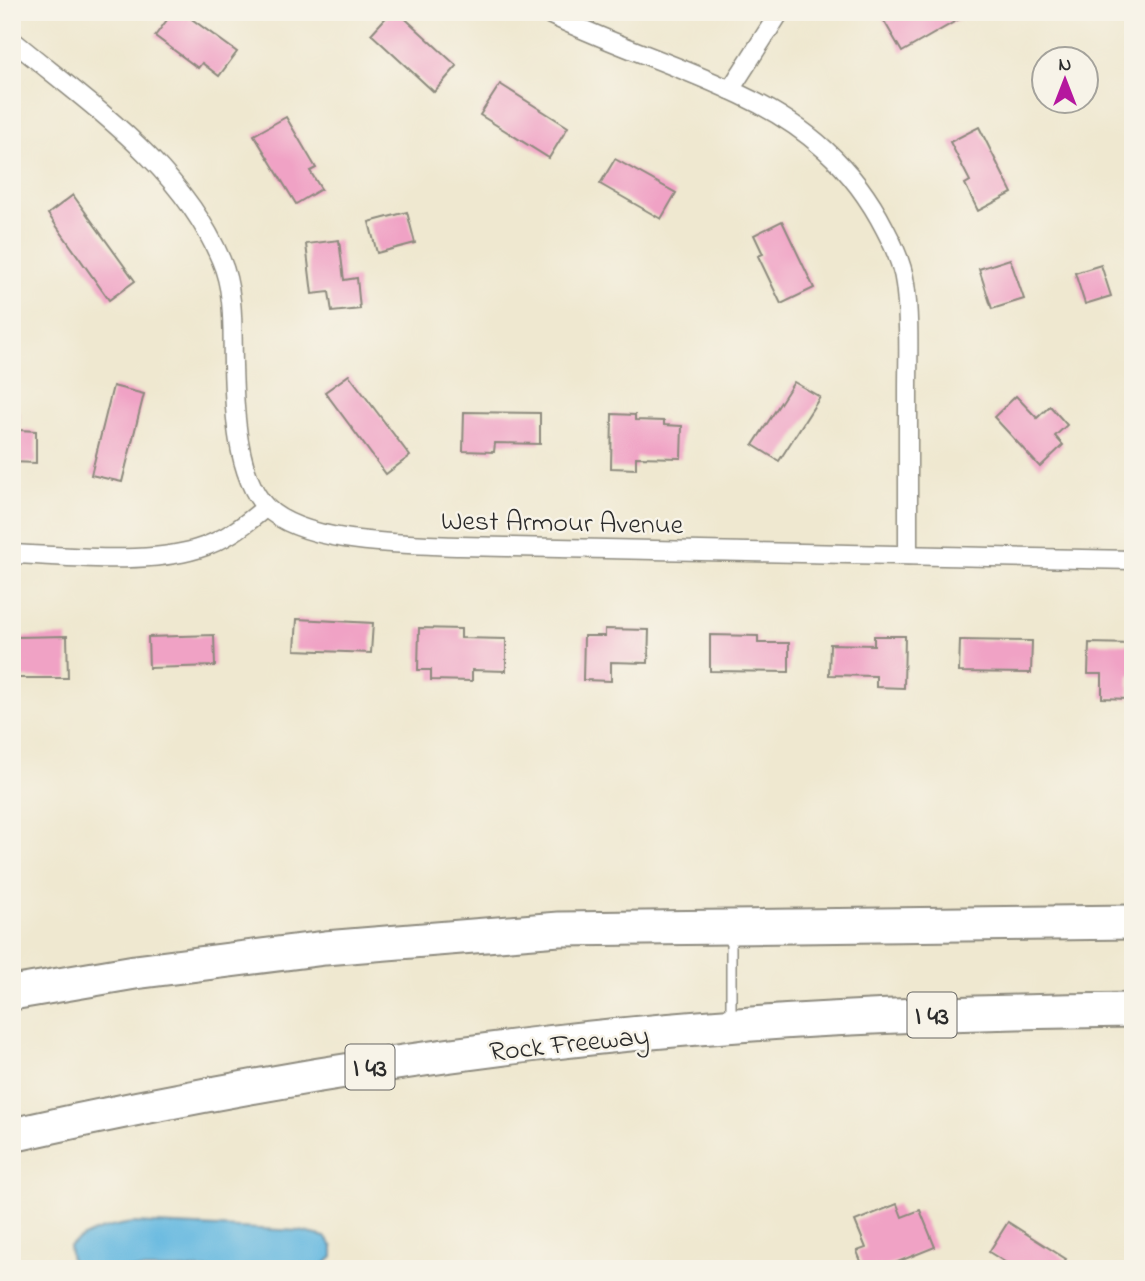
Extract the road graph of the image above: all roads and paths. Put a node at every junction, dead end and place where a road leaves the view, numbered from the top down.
1 (545, 12) edge
2 (780, 12) edge
3 (12, 40) edge
4 (730, 90) junction
5 (266, 507) junction
6 (12, 554) edge
7 (908, 555) junction
8 (1133, 560) edge
9 (1133, 922) edge
10 (731, 925) junction
11 (12, 993) edge
12 (1133, 1010) edge
13 (731, 1026) junction
14 (12, 1135) edge

1 - 4 street
2 - 4 street
3 - 5 street
4 - 7 street
5 - 6 street
5 - 7 street, West Armour Avenue
7 - 8 street, West Armour Avenue
9 - 10 highway
10 - 11 highway
10 - 13 lane
12 - 13 highway, Rock Freeway / I 43
13 - 14 highway, Rock Freeway / I 43

